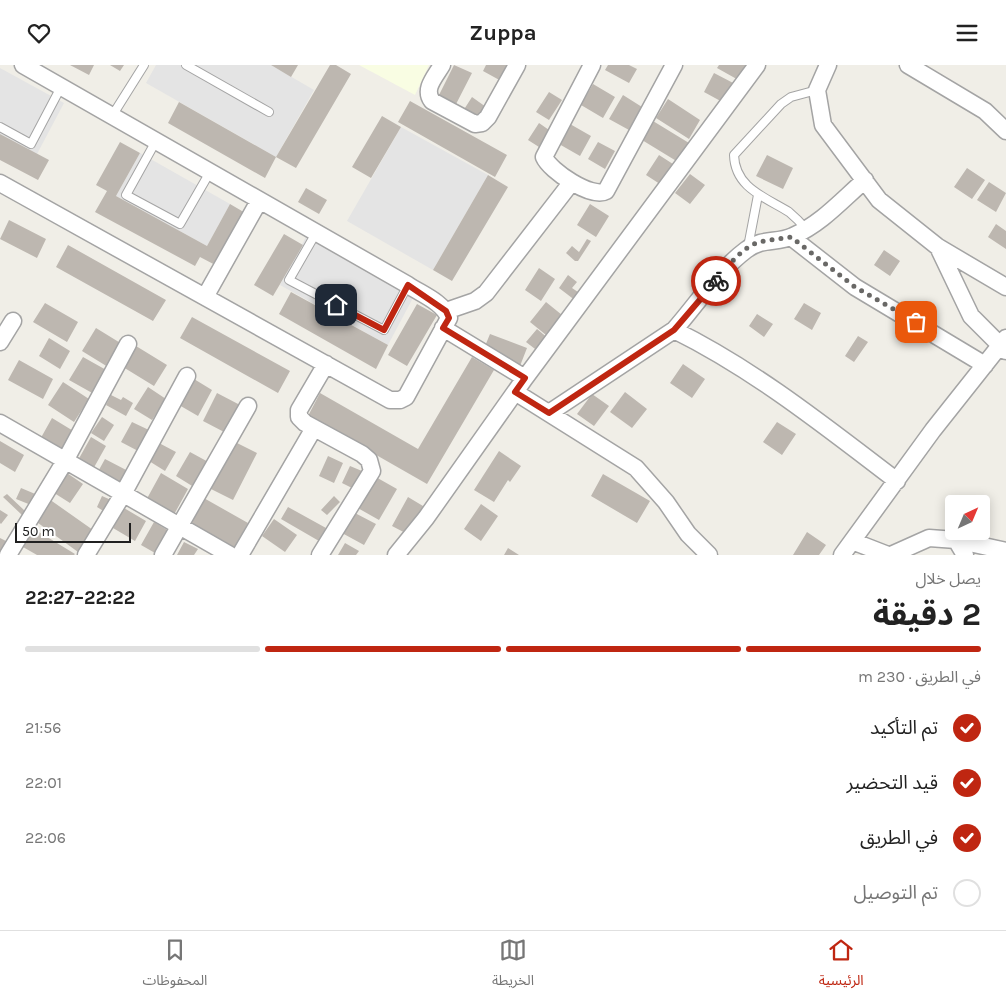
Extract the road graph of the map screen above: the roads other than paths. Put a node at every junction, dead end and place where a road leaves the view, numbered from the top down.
1 (22, 65) edge
2 (144, 65) edge
3 (186, 65) edge
4 (442, 65) edge
5 (517, 65) edge
6 (592, 65) edge
7 (674, 65) edge
8 (757, 65) edge
9 (828, 65) edge
10 (908, 65) edge
11 (61, 87) junction
12 (817, 89) junction
13 (269, 112) dead end
14 (112, 116) junction
15 (0, 127) edge
16 (1006, 131) edge
17 (156, 141) junction
18 (210, 172) junction
19 (865, 180) junction
20 (0, 183) edge
21 (571, 183) junction
22 (758, 195) junction
23 (259, 201) junction
24 (806, 229) junction
25 (316, 233) junction
26 (791, 237) junction
27 (938, 247) junction
28 (747, 249) junction
29 (408, 285) junction
30 (1006, 287) edge
31 (205, 297) junction
32 (446, 311) junction
33 (13, 321) dead end
34 (443, 328) junction
35 (674, 330) junction
36 (0, 341) edge
37 (128, 344) dead end
38 (1004, 345) edge
39 (326, 364) junction
40 (985, 365) junction
41 (187, 376) dead end
42 (525, 378) junction
43 (515, 392) junction
44 (248, 406) dead end
45 (549, 413) junction
46 (1, 427) edge
47 (314, 428) junction
48 (65, 461) junction
49 (897, 481) junction
50 (123, 494) junction
51 (181, 527) junction
52 (945, 539) edge
53 (956, 540) joint
54 (852, 541) junction
55 (1006, 551) edge
56 (8, 555) edge
57 (86, 555) edge
58 (164, 555) edge
59 (230, 555) edge
60 (240, 555) edge
61 (320, 555) edge
62 (396, 555) edge
63 (708, 555) edge
64 (842, 555) edge
65 (889, 555) edge
66 (965, 555) edge

1 - 11 street
2 - 14 lane
3 - 13 lane
4 - 5 street
6 - 21 street
7 - 21 street
8 - 42 street
9 - 12 street
10 - 16 street
11 - 14 street
11 - 15 lane
12 - 19 street
12 - 22 lane
14 - 17 street
17 - 18 street
17 - 18 lane
18 - 23 street
19 - 24 street
19 - 27 street
20 - 31 street
21 - 32 street
22 - 24 lane
22 - 28 lane
23 - 25 street
23 - 31 street
24 - 26 street
25 - 29 street
25 - 29 lane
26 - 28 street
26 - 40 street
27 - 30 street
27 - 38 street
28 - 35 street
29 - 32 street
31 - 39 street
32 - 34 street
33 - 36 street
34 - 39 street
34 - 42 street
35 - 45 street
35 - 49 street
37 - 48 street
38 - 40 street
39 - 47 street
40 - 49 street
41 - 50 street
42 - 43 street
43 - 45 street
43 - 62 street
44 - 51 street
45 - 63 street
46 - 48 street
47 - 60 street
47 - 61 street
48 - 50 street
48 - 56 street
49 - 54 street
50 - 51 street
50 - 57 street
51 - 58 street
51 - 59 street
52 - 65 street
53 - 55 street
53 - 66 street
54 - 64 street
54 - 65 street

